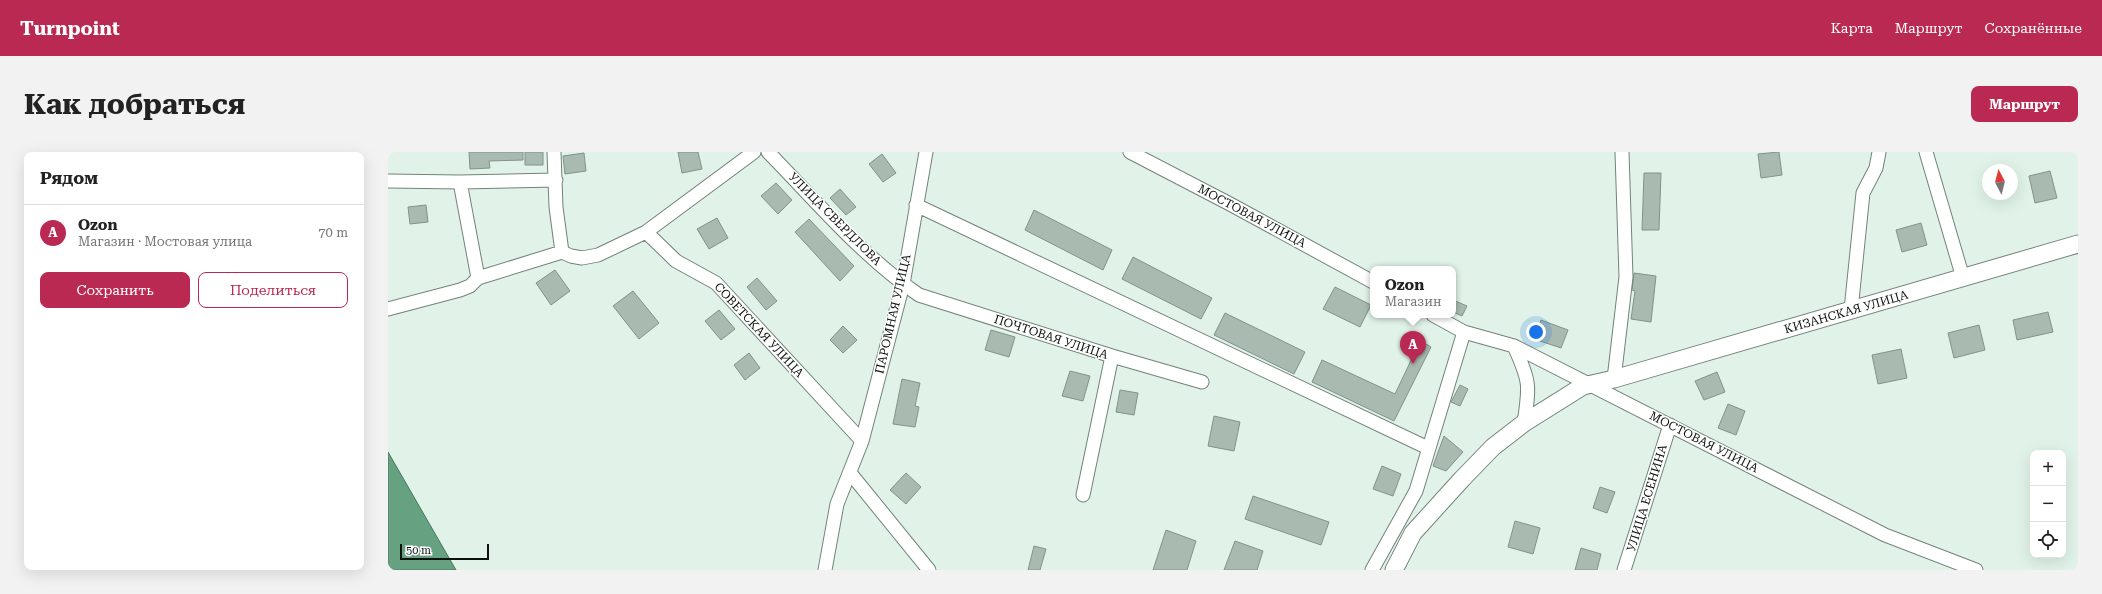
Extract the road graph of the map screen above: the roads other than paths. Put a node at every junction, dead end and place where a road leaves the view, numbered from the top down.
1 (554, 152) edge
2 (754, 152) edge
3 (768, 152) edge
4 (926, 152) edge
5 (1130, 152) edge
6 (1622, 152) edge
7 (1879, 152) edge
8 (1926, 152) edge
9 (556, 180) junction
10 (388, 181) edge
11 (460, 182) junction
12 (916, 205) junction
13 (646, 232) junction
14 (2078, 244) edge
15 (562, 252) junction
16 (478, 278) junction
17 (1963, 278) junction
18 (1370, 280) edge
19 (903, 284) junction
20 (388, 308) edge
21 (1851, 310) junction
22 (1438, 318) edge
23 (1464, 332) junction
24 (1514, 346) junction
25 (1112, 356) junction
26 (1614, 380) junction
27 (1202, 382) dead end
28 (1591, 385) junction
29 (1524, 424) junction
30 (1670, 425) junction
31 (862, 441) junction
32 (1428, 448) junction
33 (851, 474) junction
34 (1083, 495) dead end
35 (825, 570) edge
36 (929, 570) edge
37 (1372, 570) edge
38 (1394, 570) edge
39 (1624, 570) edge
40 (1976, 570) edge

1 - 9 street
2 - 13 street
3 - 19 street, УЛИЦА СВЕРДЛОВА
4 - 12 street, ПАРОМНАЯ УЛИЦА
5 - 18 street, МОСТОВАЯ УЛИЦА
6 - 26 street
7 - 21 street
8 - 17 street
9 - 11 street
9 - 15 street
10 - 11 street
11 - 16 street
12 - 19 street, ПАРОМНАЯ УЛИЦА
12 - 32 street
13 - 15 street
13 - 31 street, СОВЕТСКАЯ УЛИЦА
14 - 17 street, КИЗАНСКАЯ УЛИЦА
15 - 16 street
16 - 20 street
17 - 21 street, КИЗАНСКАЯ УЛИЦА
19 - 25 street, ПОЧТОВАЯ УЛИЦА
19 - 31 street, ПАРОМНАЯ УЛИЦА
21 - 26 street, КИЗАНСКАЯ УЛИЦА
22 - 23 street, МОСТОВАЯ УЛИЦА
23 - 24 street, МОСТОВАЯ УЛИЦА
23 - 32 street
24 - 28 street, МОСТОВАЯ УЛИЦА
24 - 29 street
25 - 27 street, ПОЧТОВАЯ УЛИЦА
25 - 34 street
26 - 28 street, КИЗАНСКАЯ УЛИЦА
28 - 29 street, КИЗАНСКАЯ УЛИЦА
28 - 30 street, МОСТОВАЯ УЛИЦА
29 - 38 street, КИЗАНСКАЯ УЛИЦА
30 - 39 street, УЛИЦА ЕСЕНИНА
30 - 40 street, МОСТОВАЯ УЛИЦА
31 - 33 street, ПАРОМНАЯ УЛИЦА
32 - 37 street
33 - 35 street, ПАРОМНАЯ УЛИЦА
33 - 36 street

